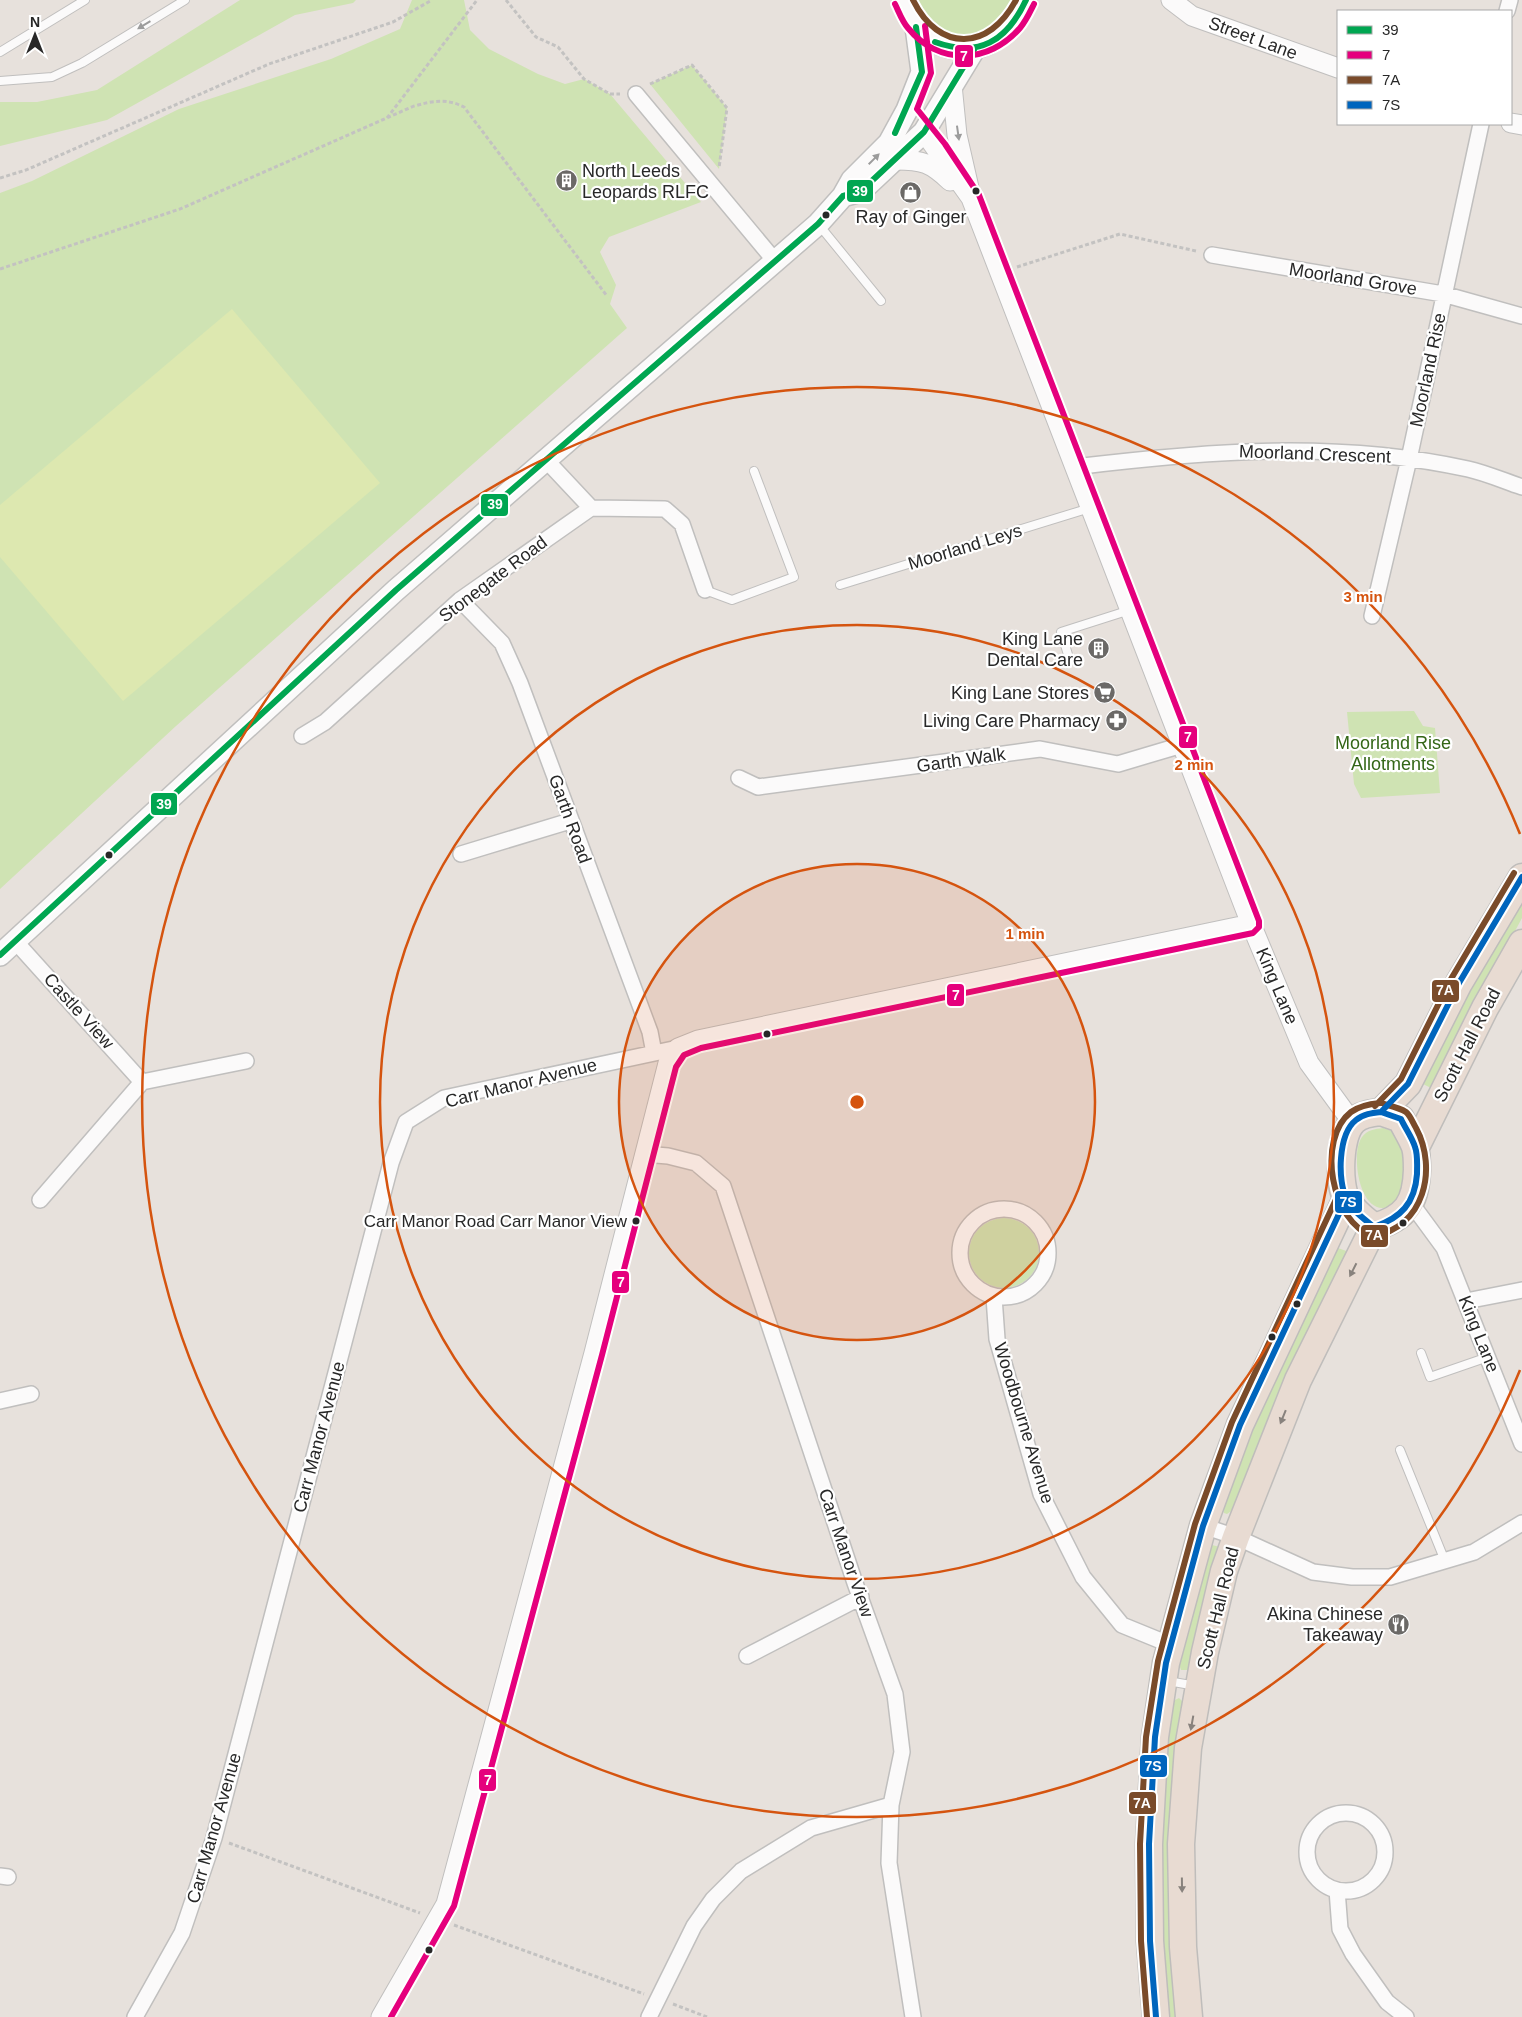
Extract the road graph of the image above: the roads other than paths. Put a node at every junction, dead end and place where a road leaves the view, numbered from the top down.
1 (85, 0) edge
2 (185, 0) edge
3 (904, 0) edge
4 (1026, 0) edge
5 (1172, 0) edge
6 (916, 27) junction
7 (975, 48) junction
8 (0, 52) edge
9 (1337, 68) edge
10 (0, 82) edge
11 (952, 85) junction
12 (636, 94) road end
13 (907, 110) junction
14 (1481, 125) edge
15 (924, 132) junction
16 (896, 160) junction
17 (843, 196) junction
18 (970, 198) junction
19 (818, 224) junction
20 (1212, 255) road end
21 (775, 261) junction
22 (1443, 294) junction
23 (881, 301) dead end
24 (1522, 316) edge
25 (1410, 459) junction
26 (546, 460) junction
27 (1074, 466) junction
28 (754, 470) dead end
29 (1522, 487) edge
30 (591, 508) junction
31 (1090, 508) junction
32 (840, 585) dead end
33 (705, 590) joint
34 (460, 600) junction
35 (1130, 610) junction
36 (1372, 616) dead end
37 (1070, 661) dead end
38 (302, 736) dead end
39 (1182, 745) junction
40 (739, 778) dead end
41 (570, 820) junction
42 (461, 854) dead end
43 (1522, 877) edge
44 (1251, 924) junction
45 (1522, 943) edge
46 (8, 948) edge
47 (678, 1048) junction
48 (654, 1053) junction
49 (246, 1061) dead end
50 (142, 1082) junction
51 (1381, 1112) junction
52 (1352, 1122) junction
53 (1416, 1147) junction
54 (644, 1154) junction
55 (1346, 1199) junction
56 (40, 1200) dead end
57 (1411, 1203) junction
58 (1374, 1227) junction
59 (1522, 1290) edge
60 (994, 1297) junction
61 (1466, 1300) junction
62 (1421, 1353) dead end
63 (1488, 1357) junction
64 (31, 1394) dead end
65 (0, 1401) edge
66 (1522, 1444) edge
67 (1400, 1450) dead end
68 (1522, 1523) edge
69 (1203, 1526) junction
70 (1236, 1537) junction
71 (1445, 1561) junction
72 (860, 1597) junction
73 (1171, 1645) junction
74 (747, 1656) dead end
75 (1164, 1680) junction
76 (1199, 1686) junction
77 (892, 1805) junction
78 (1337, 1890) junction
79 (909, 1997) junction
80 (1385, 2010) edge
81 (135, 2017) edge
82 (381, 2017) edge
83 (650, 2017) edge
84 (901, 2017) edge
85 (914, 2017) edge
86 (1156, 2017) edge
87 (1189, 2017) edge
88 (1406, 2017) edge

1 - 8 lane
2 -> 10 lane
3 - 6 main road
4 - 7 main road
5 - 9 street, Street Lane
6 - 7 main road
6 - 13 main road
7 - 11 main road
11 - 15 main road
11 -> 18 street, King Lane
12 - 21 street
13 - 15 main road
17 -> 13 main road
14 - 22 street, Moorland Rise
15 - 16 main road
15 - 18 street, King Lane
16 - 17 main road
16 - 18 street, King Lane
17 - 19 main road
18 - 27 street, King Lane
19 - 21 main road
19 - 23 lane
20 - 22 street, Moorland Grove
21 - 26 main road
22 - 24 street, Moorland Grove
22 - 25 street, Moorland Rise
25 - 27 street, Moorland Crescent
25 - 29 street, Moorland Crescent
25 - 36 street, Moorland Rise
26 - 30 street
26 - 46 main road
27 - 31 street, King Lane
28 - 33 lane
30 - 33 street
30 - 34 street, Stonegate Road
31 - 32 lane, Moorland Leys
31 - 35 street, King Lane
34 - 38 street, Stonegate Road
34 - 41 street, Garth Road
35 - 37 lane
35 - 39 street, King Lane
39 - 40 street, Garth Walk
39 - 44 street, King Lane
41 - 42 street
41 - 48 street, Garth Road
43 - 51 highway, Scott Hall Road
44 - 47 street
44 - 52 street, King Lane
45 - 53 highway, Scott Hall Road
46 - 50 street, Castle View
47 - 48 street, Carr Manor Avenue
47 - 54 street
48 - 81 street, Carr Manor Avenue
49 - 50 street
50 - 56 street
51 - 52 highway
51 - 53 highway
52 - 55 highway
53 - 57 highway
54 - 72 street, Carr Manor View
54 - 82 street
55 - 58 highway
55 - 69 highway, Scott Hall Road
57 - 58 highway
57 - 61 street, King Lane
58 -> 70 highway, Scott Hall Road
59 - 61 street
60 - 60 street
60 - 73 street, Woodbourne Avenue
61 - 63 street, King Lane
62 - 63 lane
63 - 66 street, King Lane
64 - 65 street
67 - 71 lane
68 - 71 street
69 - 70 street
69 - 73 highway, Scott Hall Road
70 - 71 street
70 - 76 highway, Scott Hall Road
72 - 74 street
72 - 77 street, Carr Manor View
73 - 75 highway, Scott Hall Road
75 - 76 lane
75 - 86 highway, Scott Hall Road
76 -> 87 highway, Scott Hall Road
77 - 79 street, Carr Manor View
77 - 83 street
78 - 78 street
78 - 80 street
79 - 84 street
79 - 85 street, Carr Manor View
80 - 88 street

